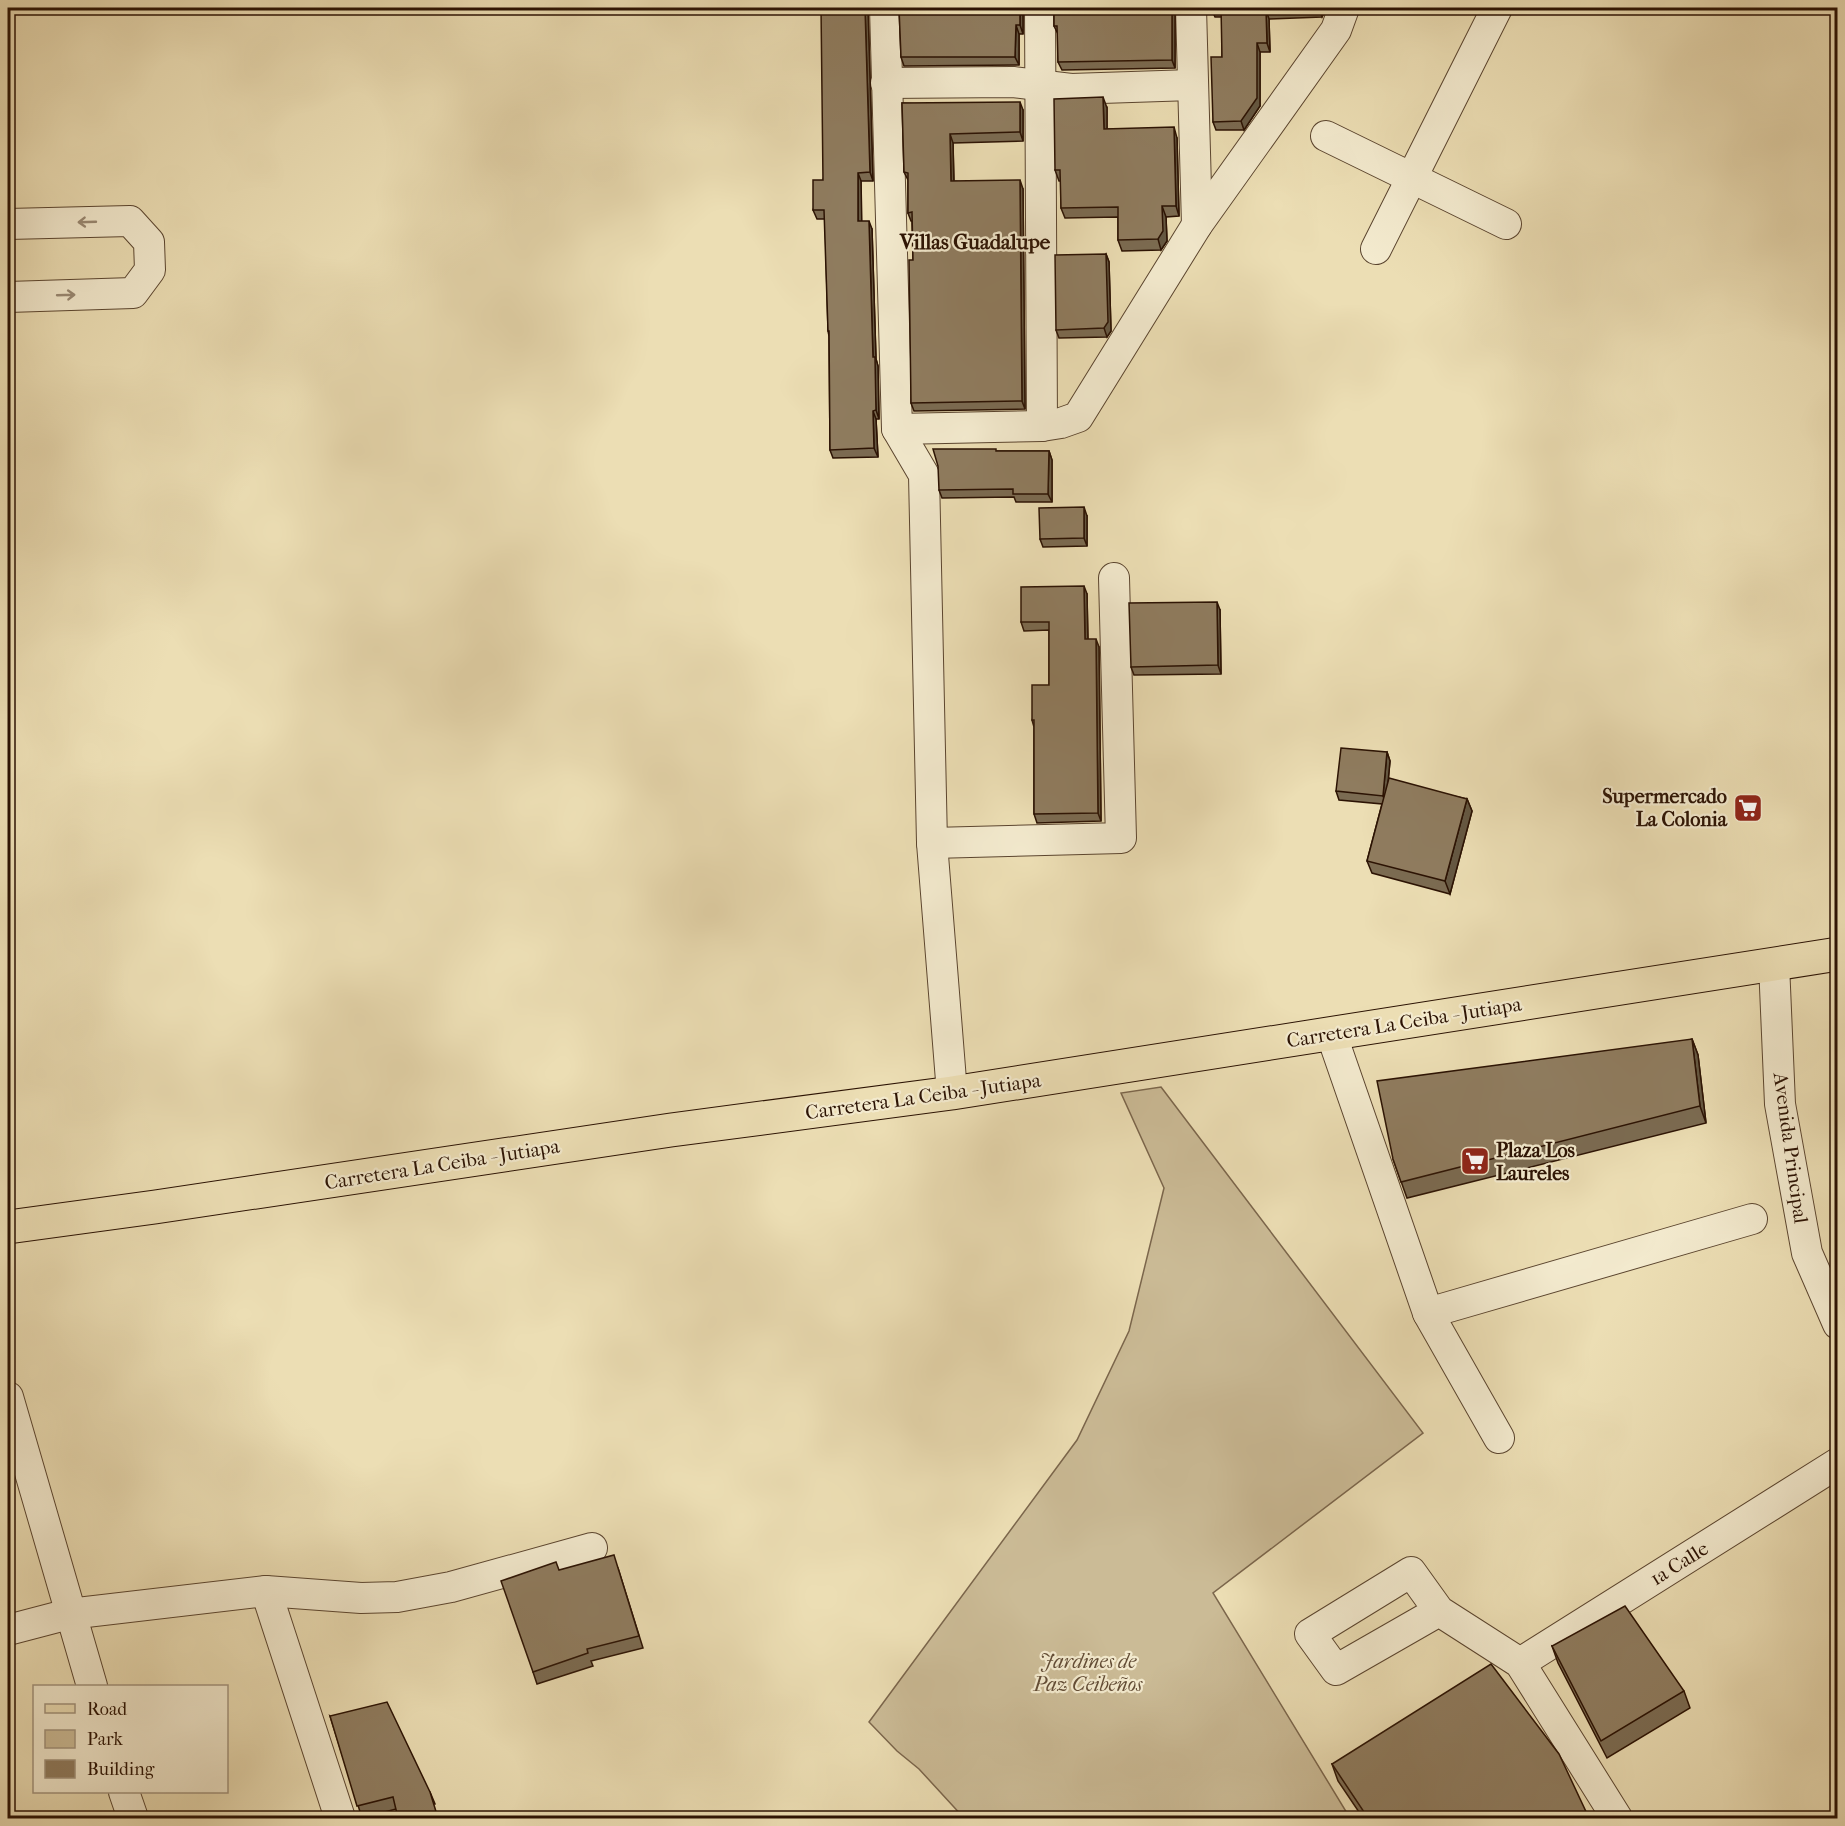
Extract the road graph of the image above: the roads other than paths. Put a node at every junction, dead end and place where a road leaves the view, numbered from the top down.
1 (885, 8) edge
2 (1041, 8) edge
3 (1191, 8) edge
4 (1344, 8) edge
5 (1497, 8) edge
6 (886, 83) junction
7 (1041, 86) junction
8 (1192, 86) junction
9 (1326, 136) dead end
10 (1412, 178) junction
11 (8, 224) edge
12 (1506, 224) dead end
13 (1197, 225) junction
14 (1376, 249) dead end
15 (8, 297) edge
16 (1042, 426) junction
17 (897, 429) junction
18 (1114, 578) dead end
19 (932, 843) junction
20 (1838, 954) edge
21 (1774, 964) junction
22 (1331, 1033) junction
23 (952, 1093) junction
24 (1752, 1219) dead end
25 (8, 1227) edge
26 (1428, 1313) junction
27 (1838, 1324) edge
28 (8, 1397) edge
29 (13, 1438) edge
30 (1499, 1438) dead end
31 (1838, 1462) edge
32 (592, 1548) dead end
33 (266, 1591) junction
34 (1439, 1611) dead end
35 (69, 1614) junction
36 (8, 1630) edge
37 (1520, 1662) junction
38 (92, 1685) edge
39 (125, 1793) edge
40 (133, 1818) edge
41 (340, 1818) edge
42 (1617, 1818) edge

1 - 6 street
2 - 7 street
3 - 8 street
4 - 13 street
5 - 10 street
6 - 7 street
6 - 17 street
7 - 8 street
7 - 16 street
8 - 13 street
9 - 10 street
10 - 12 street
10 - 14 street
15 -> 11 street
13 - 16 street
16 - 17 street
17 - 19 street
18 - 19 street
19 - 23 street
20 - 21 main road, Carretera La Ceiba - Jutiapa
21 - 22 main road, Carretera La Ceiba - Jutiapa
21 - 27 street, Avenida Principal
22 - 23 main road, Carretera La Ceiba - Jutiapa
22 - 26 street
23 - 25 main road, Carretera La Ceiba - Jutiapa
24 - 26 street
26 - 30 street
28 - 29 street
29 - 35 street
31 - 37 street, 1a Calle
32 - 33 street
33 - 35 street
33 - 41 street
34 - 37 street
35 - 36 street
35 - 38 street
37 - 42 street
39 - 40 street

